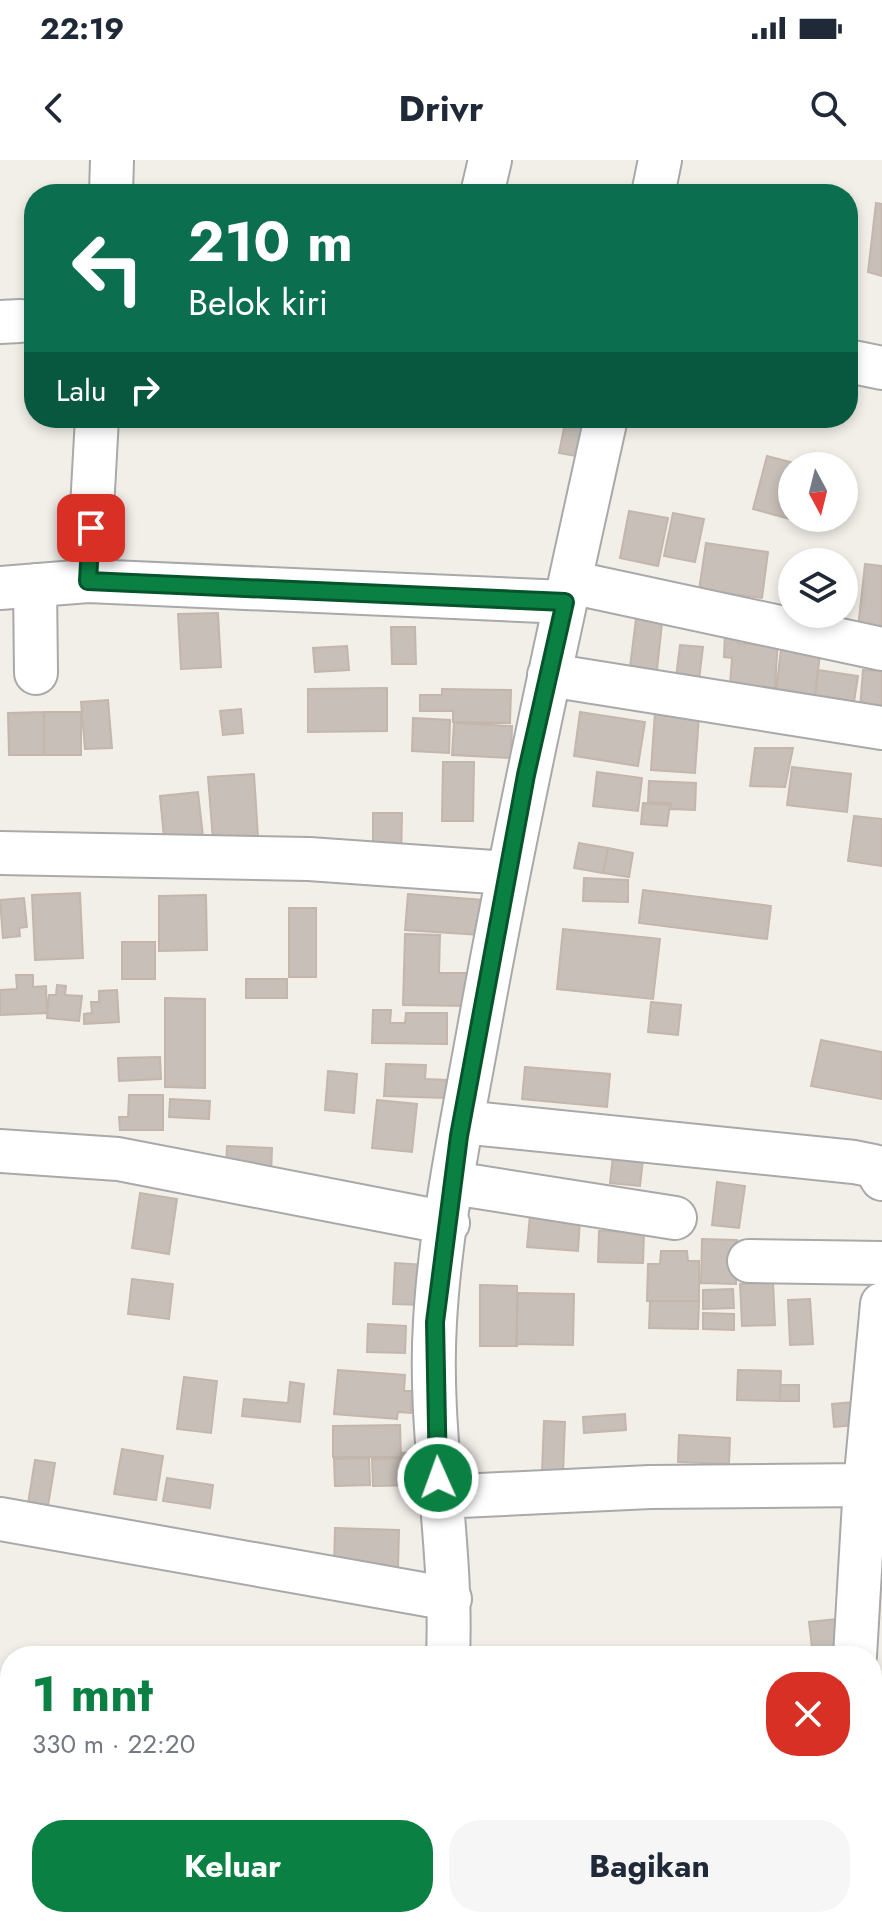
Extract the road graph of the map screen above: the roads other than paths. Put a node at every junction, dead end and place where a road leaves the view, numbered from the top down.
1 (112, 160) edge
2 (490, 160) edge
3 (660, 160) edge
4 (111, 184) edge
5 (484, 184) edge
6 (655, 184) edge
7 (858, 363) edge
8 (882, 368) edge
9 (96, 428) edge
10 (604, 428) edge
11 (88, 581) junction
12 (18, 587) edge
13 (568, 592) junction
14 (882, 649) edge
15 (36, 673) dead end
16 (549, 675) junction
17 (882, 728) edge
18 (0, 853) edge
19 (507, 873) junction
20 (462, 1122) junction
21 (0, 1151) edge
22 (882, 1179) edge
23 (450, 1203) junction
24 (675, 1218) dead end
25 (749, 1261) dead end
26 (882, 1263) edge
27 (882, 1304) edge
28 (874, 1484) edge
29 (439, 1497) junction
30 (0, 1519) edge
31 (450, 1599) junction
32 (448, 1646) edge
33 (856, 1646) edge

1 - 4 street
2 - 5 street
3 - 6 street
7 - 8 street
9 - 11 street
10 - 13 street
11 - 12 street
11 - 13 street
12 - 15 street
13 - 14 street
13 - 16 street
16 - 17 street
16 - 19 street
18 - 19 street
19 - 20 street
20 - 22 street
20 - 23 street
21 - 23 street
23 - 24 street
23 - 29 street
25 - 26 street
27 - 28 street
28 - 29 street
28 - 33 street
29 - 31 street
30 - 31 street
31 - 32 street

